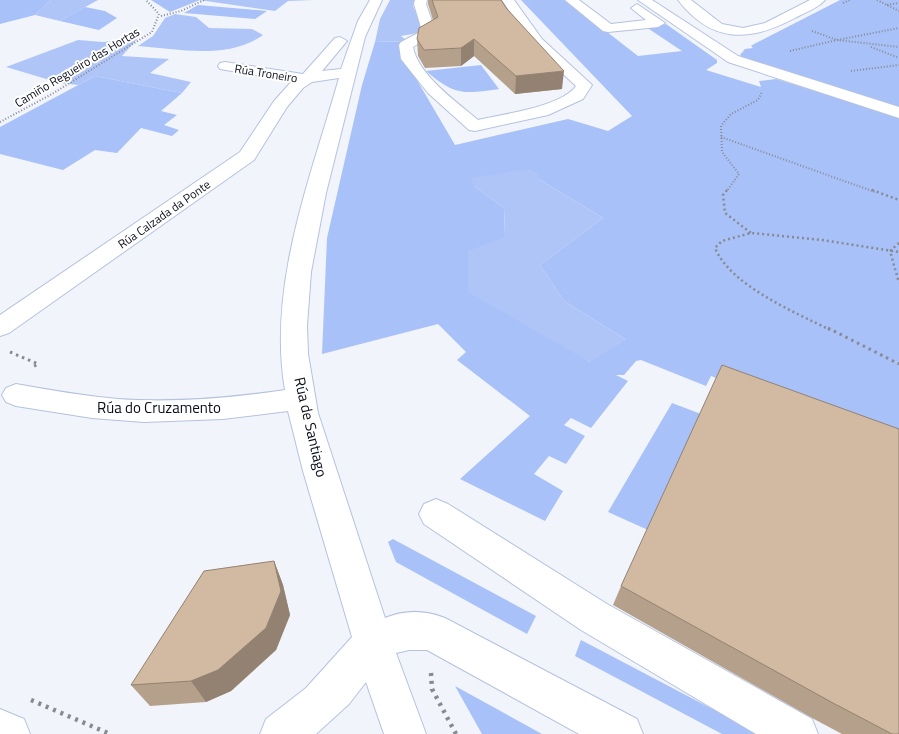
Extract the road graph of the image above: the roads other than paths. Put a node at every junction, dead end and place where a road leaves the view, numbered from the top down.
1 (376, 0) edge
2 (421, 0) edge
3 (508, 0) edge
4 (571, 0) edge
5 (625, 0) edge
6 (644, 0) edge
7 (684, 0) edge
8 (819, 0) edge
9 (340, 41) dead end
10 (225, 66) dead end
11 (348, 73) junction
12 (307, 79) junction
13 (899, 113) edge
14 (0, 328) edge
15 (16, 395) dead end
16 (301, 398) junction
17 (436, 514) dead end
18 (372, 643) junction
19 (18, 716) edge
20 (0, 730) edge
21 (281, 734) edge
22 (405, 734) edge
23 (622, 734) edge
24 (797, 734) edge

1 - 11 street, Rúa de Santiago
2 - 3 street
4 - 5 street
6 - 13 street
7 - 8 street
9 - 12 street, Rúa Calzada da Ponte
10 - 12 street, Rúa Troneiro
11 - 12 street
11 - 16 street, Rúa de Santiago
12 - 14 street, Rúa Calzada da Ponte
15 - 16 street, Rúa do Cruzamento
16 - 18 street, Rúa de Santiago
17 - 24 street
18 - 21 street
18 - 22 street, Rúa de Santiago
18 - 23 street
19 - 20 street

